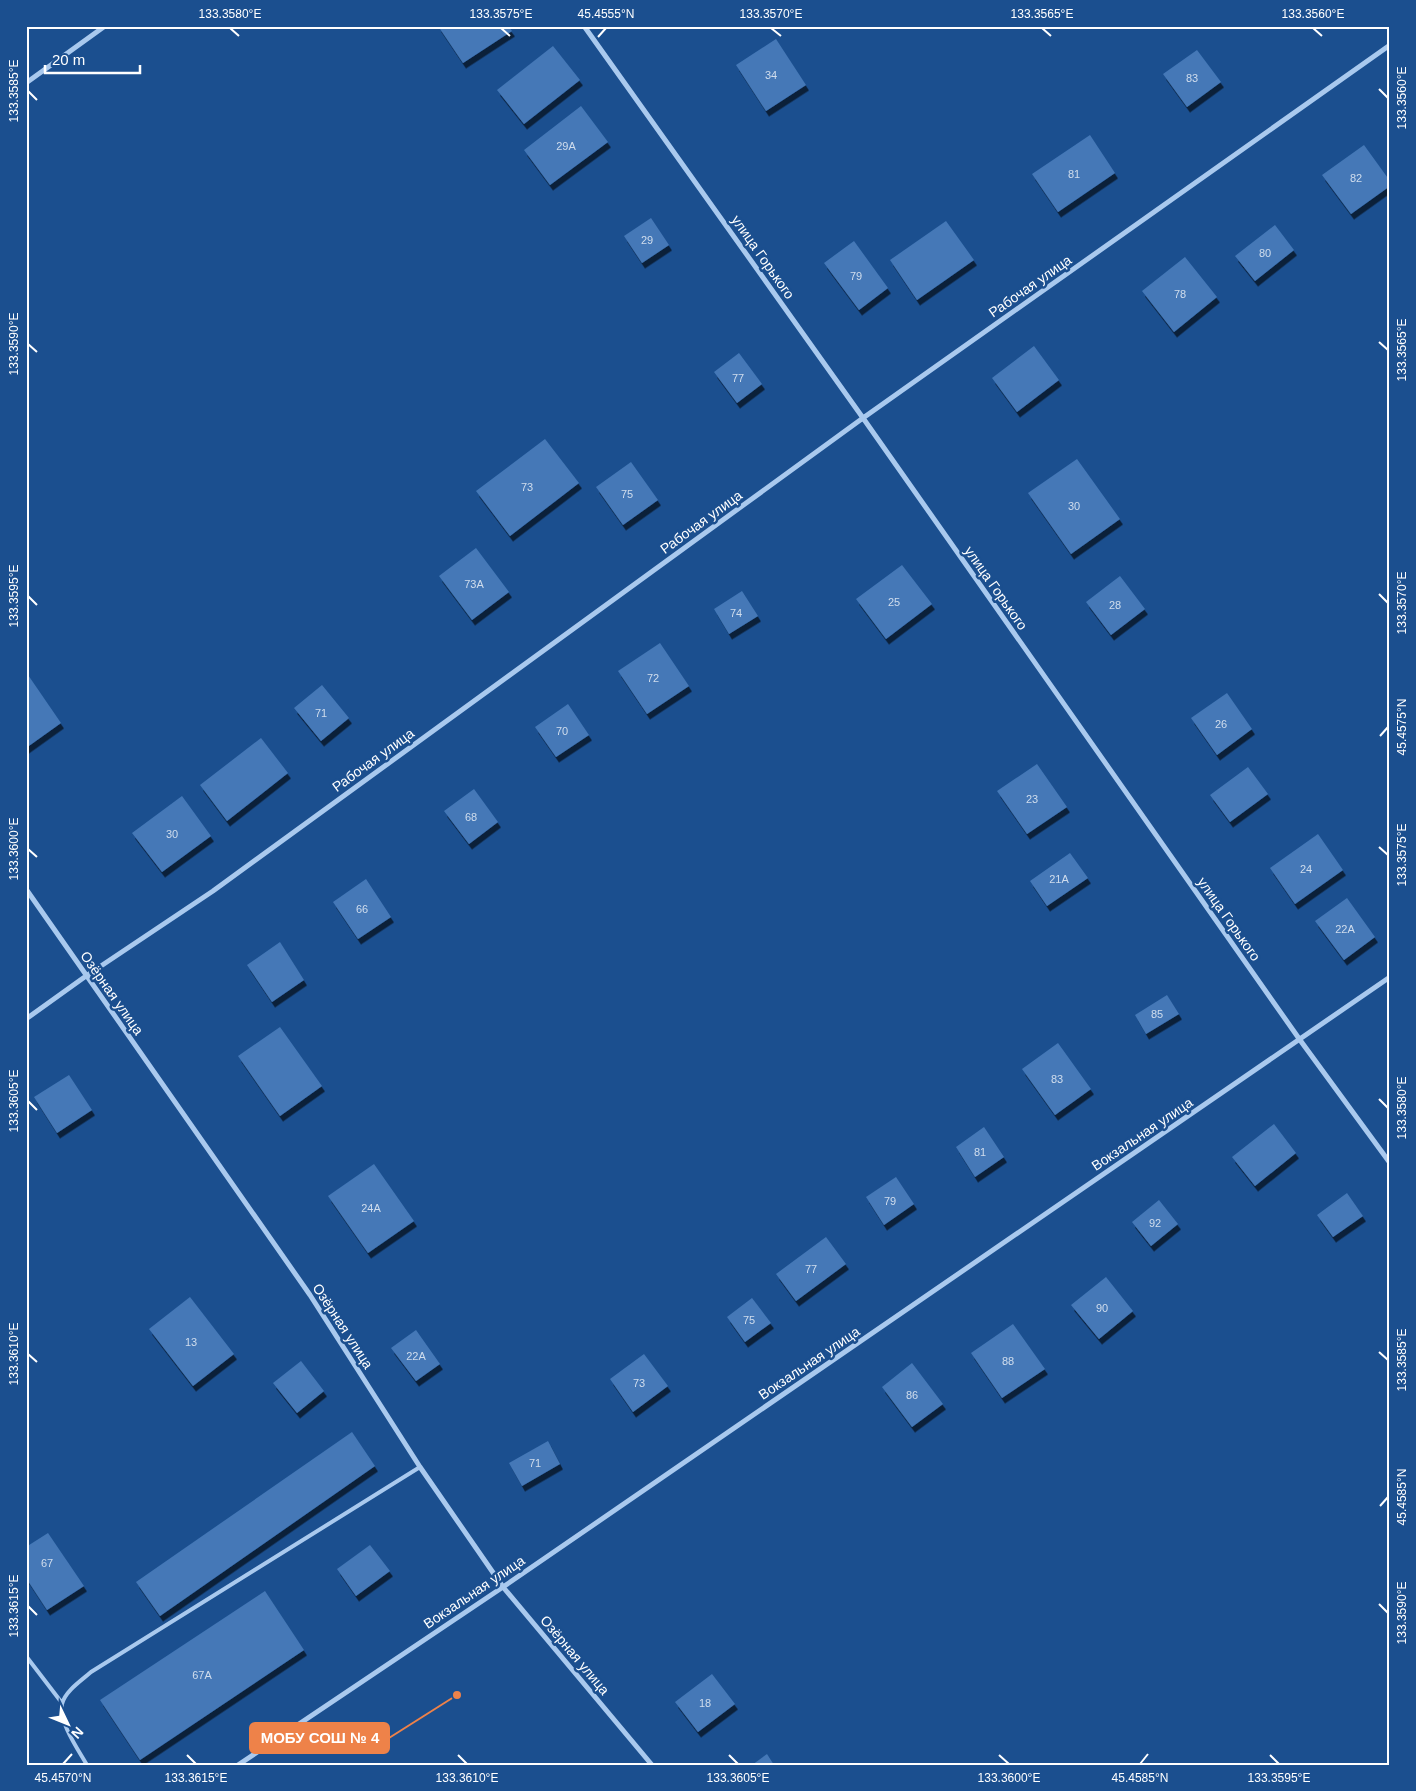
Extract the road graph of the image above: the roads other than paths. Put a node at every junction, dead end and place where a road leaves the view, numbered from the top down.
1 (105, 26) edge
2 (584, 26) edge
3 (1390, 45) edge
4 (26, 83) edge
5 (863, 418) junction
6 (26, 889) edge
7 (86, 976) junction
8 (1390, 977) edge
9 (26, 1018) edge
10 (1300, 1040) junction
11 (1390, 1162) edge
12 (420, 1467) junction
13 (503, 1587) junction
14 (26, 1656) edge
15 (62, 1703) junction
16 (87, 1765) edge
17 (238, 1765) edge
18 (652, 1765) edge

1 - 4 street
2 - 5 street, улица Горького
3 - 5 street, Рабочая улица
5 - 7 street, Рабочая улица
5 - 10 street, улица Горького
6 - 7 street, Озёрная улица
7 - 9 street, Рабочая улица
7 - 12 street, Озёрная улица
8 - 10 street, Вокзальная улица
10 - 11 street, улица Горького
10 - 13 street, Вокзальная улица
12 - 13 street, Озёрная улица
12 - 15 lane
13 - 17 street, Вокзальная улица
13 - 18 street, Озёрная улица
14 - 15 lane
15 - 16 lane

